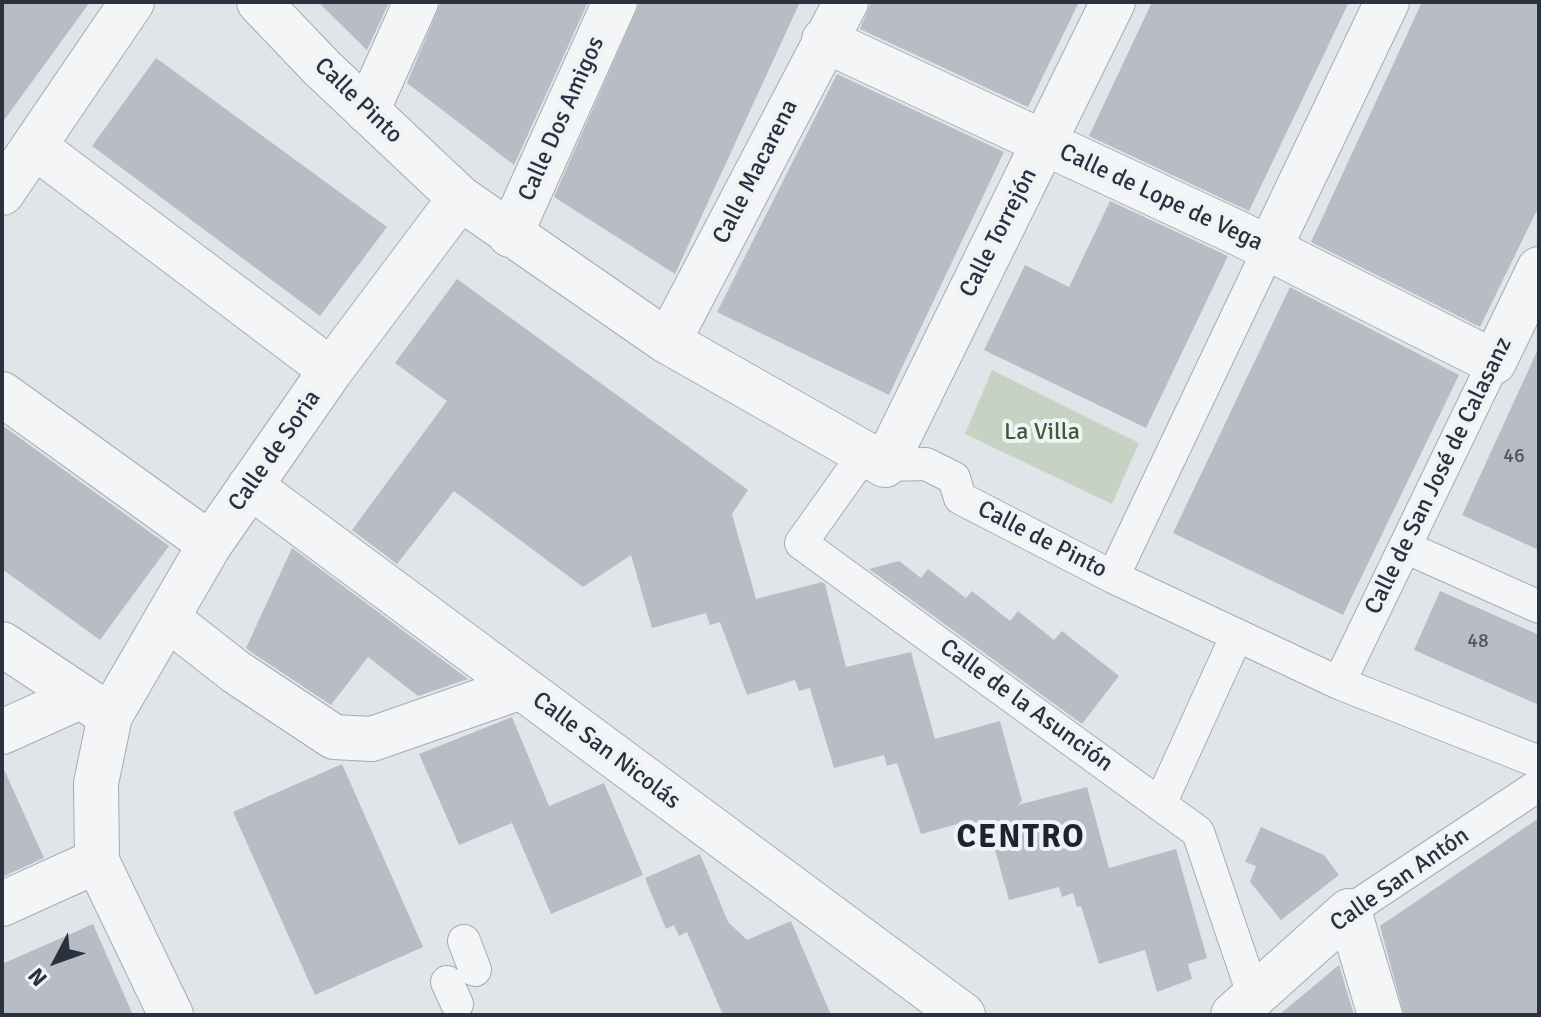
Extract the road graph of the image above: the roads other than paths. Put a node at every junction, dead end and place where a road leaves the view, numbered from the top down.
1 (132, 2) edge
2 (259, 2) edge
3 (416, 2) edge
4 (615, 2) edge
5 (846, 2) edge
6 (1113, 2) edge
7 (1387, 2) edge
8 (824, 40) junction
9 (367, 111) junction
10 (1045, 143) junction
11 (34, 146) junction
12 (2, 193) edge
13 (460, 198) junction
14 (510, 235) junction
15 (1269, 249) junction
16 (1539, 269) edge
17 (668, 342) junction
18 (1515, 343) edge
19 (331, 370) junction
20 (2, 394) edge
21 (875, 459) junction
22 (250, 486) junction
23 (210, 544) junction
24 (1405, 547) junction
25 (1113, 577) junction
26 (1539, 607) edge
27 (167, 618) junction
28 (1237, 635) junction
29 (2, 644) edge
30 (1339, 683) junction
31 (521, 687) junction
32 (95, 707) junction
33 (2, 732) edge
34 (1539, 762) edge
35 (1539, 785) edge
36 (1160, 804) junction
37 (97, 861) junction
38 (2, 904) edge
39 (1349, 911) junction
40 (1244, 1006) edge
41 (171, 1015) edge
42 (963, 1015) edge
43 (1380, 1015) edge

1 - 11 street
2 - 9 street, Calle Pinto
3 - 9 street
4 - 14 street, Calle Dos Amigos
5 - 8 street, Calle Macarena
6 - 10 street, Calle Torrejón
7 - 15 street
8 - 10 street, Calle de Lope de Vega
8 - 17 street, Calle Macarena
9 - 13 street, Calle Pinto
10 - 15 street, Calle de Lope de Vega
10 - 21 street, Calle Torrejón
11 - 12 street
11 - 19 street
13 - 14 street
13 - 19 street, Calle de Soria
14 - 17 street
15 - 18 street, Calle de Lope de Vega
15 - 25 street
16 - 18 street, Calle de San José de Calasanz
17 - 21 street
18 - 24 street, Calle de San José de Calasanz
19 - 22 street, Calle de Soria
20 - 23 street
21 - 25 street, Calle de Pinto
21 - 36 street, Calle de la Asunción
22 - 23 street, Calle de Soria
22 - 31 street, Calle San Nicolás
23 - 27 street, Calle de Soria
24 - 26 street
24 - 30 street, Calle de San José de Calasanz
25 - 28 street, Calle de Pinto
27 - 31 street
27 - 32 street, Calle de Soria
28 - 30 street, Calle de Pinto
28 - 36 street
29 - 32 street
30 - 34 street, Calle de Pinto
31 - 42 street, Calle San Nicolás
32 - 33 street
32 - 37 street, Calle de Soria
35 - 39 street, Calle San Antón
36 - 40 street, Calle de la Asunción
37 - 38 street
37 - 41 street
39 - 40 street, Calle San Antón
39 - 43 street

